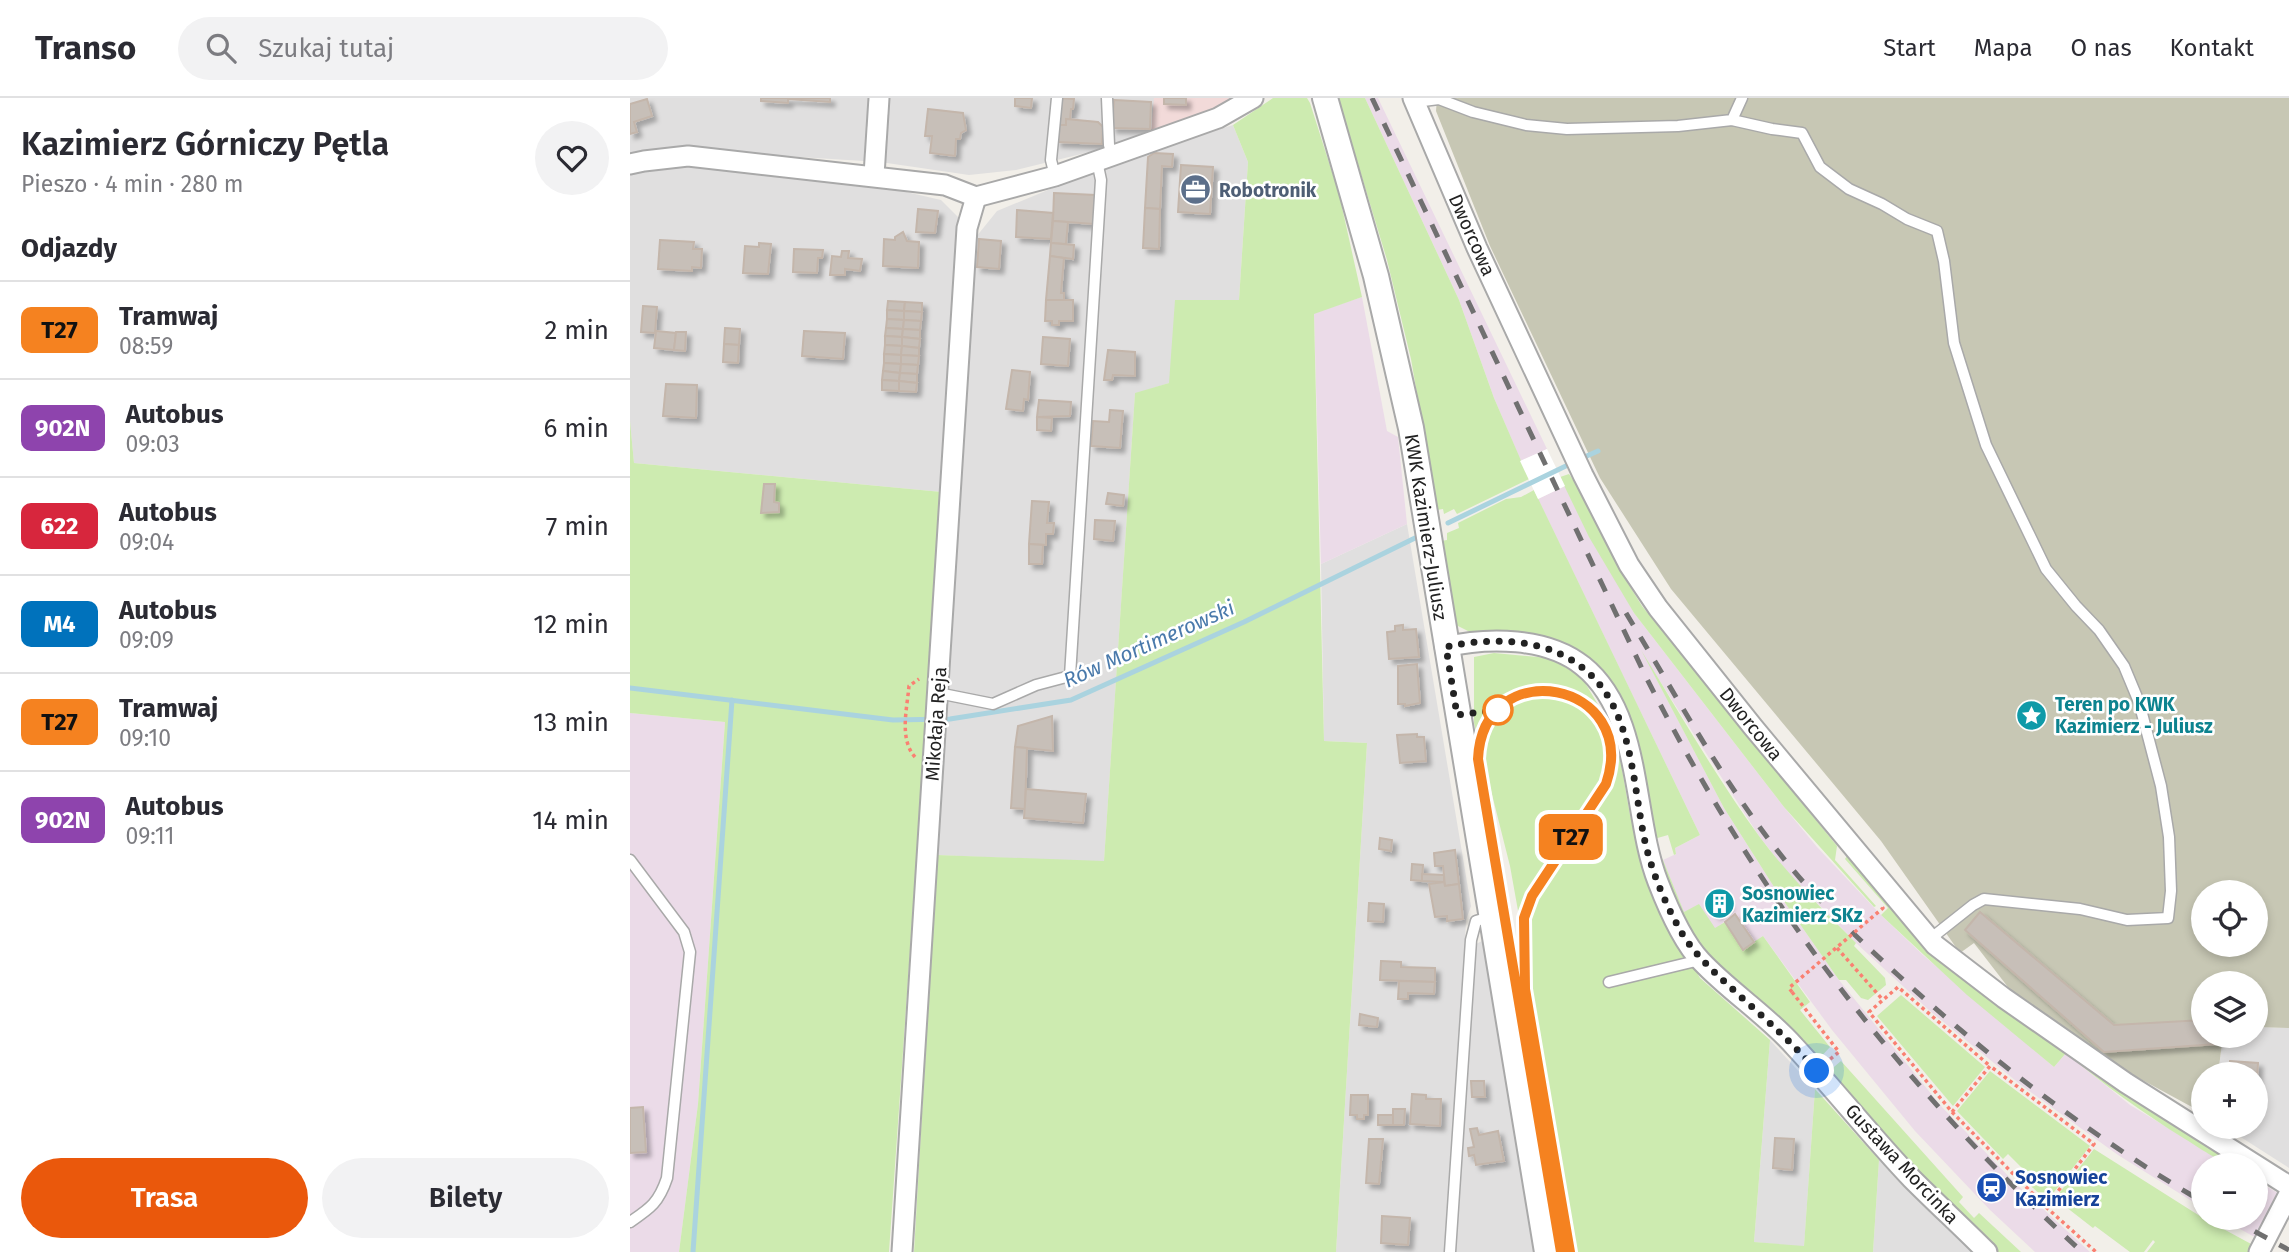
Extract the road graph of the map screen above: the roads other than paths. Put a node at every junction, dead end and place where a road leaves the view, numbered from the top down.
1 (879, 98) edge
2 (1056, 98) edge
3 (1107, 98) edge
4 (1253, 98) edge
5 (1325, 98) edge
6 (1742, 98) edge
7 (1413, 100) edge
8 (1732, 120) junction
9 (1105, 158) junction
10 (630, 164) edge
11 (874, 175) junction
12 (1055, 176) junction
13 (976, 197) junction
14 (1446, 647) junction
15 (938, 696) junction
16 (630, 860) edge
17 (1491, 917) junction
18 (1930, 939) junction
19 (1700, 960) junction
20 (1609, 982) dead end
21 (2289, 1186) edge
22 (2289, 1194) edge
23 (630, 1222) edge
24 (902, 1252) edge
25 (1450, 1252) edge
26 (1547, 1252) edge
27 (1987, 1252) edge
28 (2259, 1252) edge

1 - 11 street
2 - 12 lane
3 - 9 lane
4 - 9 street
5 - 14 street, KWK Kazimierz-Juliusz
6 - 8 lane
7 - 8 lane
7 - 18 street, Dworcowa
8 - 18 lane
9 - 12 street
9 - 15 lane
10 - 11 street
11 - 13 street
12 - 13 street
13 - 15 street, Mikołaja Reja
14 - 17 street, KWK Kazimierz-Juliusz
14 - 19 street, Gustawa Morcinka
15 - 24 street, Mikołaja Reja
16 - 23 lane
17 - 25 lane
17 - 26 street, KWK Kazimierz-Juliusz
18 - 21 street, Dworcowa
19 - 20 lane
19 - 27 street, Gustawa Morcinka
22 - 28 street

